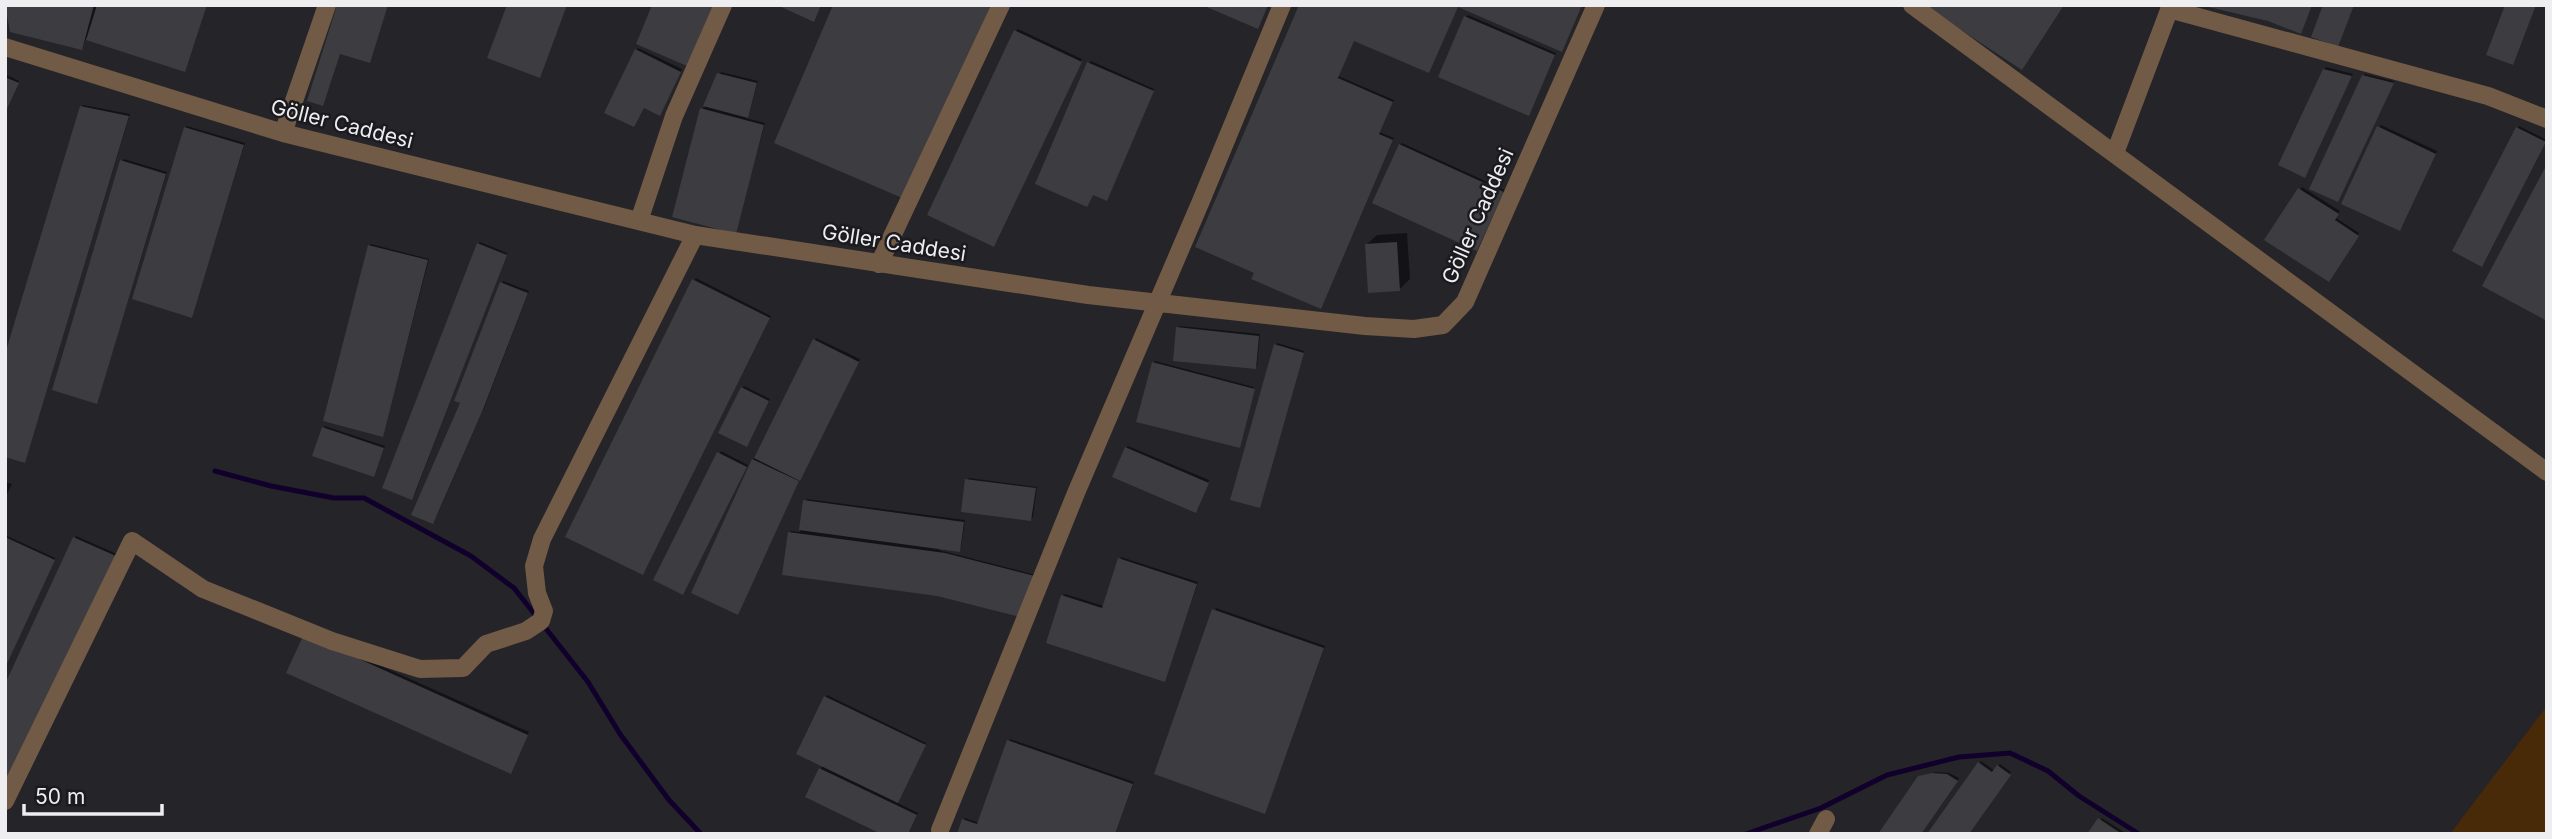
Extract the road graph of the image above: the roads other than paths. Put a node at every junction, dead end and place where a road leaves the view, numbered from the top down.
1 (327, 5) edge
2 (723, 5) edge
3 (1001, 5) edge
4 (1282, 5) edge
5 (1596, 5) edge
6 (1912, 5) edge
7 (2170, 7) edge
8 (5, 47) edge
9 (2547, 118) edge
10 (283, 134) junction
11 (2115, 153) junction
12 (639, 221) junction
13 (695, 235) junction
14 (879, 264) junction
15 (1157, 303) junction
16 (2547, 472) edge
17 (5, 801) edge
18 (940, 830) dead end

1 - 10 street
2 - 12 street
3 - 14 street
4 - 15 street
5 - 15 street, Göller Caddesi
6 - 11 street
7 - 9 street
7 - 11 street
8 - 10 street, Göller Caddesi
10 - 12 street, Göller Caddesi
11 - 16 street
12 - 13 street, Göller Caddesi
13 - 14 street, Göller Caddesi
13 - 17 street
14 - 15 street, Göller Caddesi
15 - 18 street

